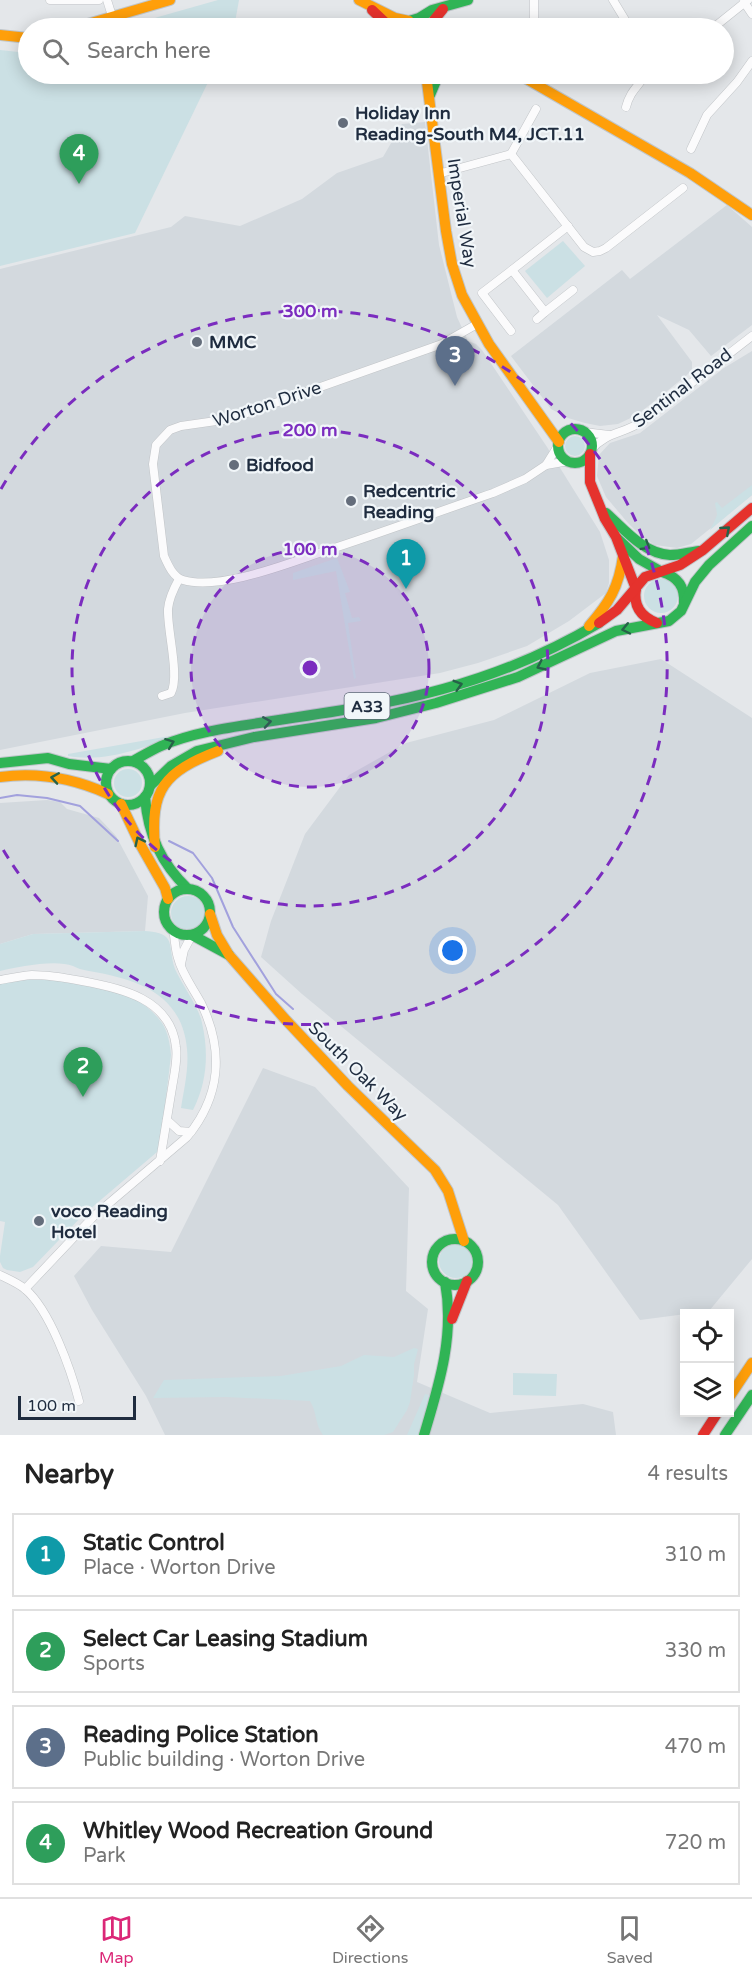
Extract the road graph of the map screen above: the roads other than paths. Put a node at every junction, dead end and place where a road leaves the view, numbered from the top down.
1 (50, 0) edge
2 (99, 0) edge
3 (107, 0) edge
4 (170, 0) edge
5 (359, 0) edge
6 (468, 0) edge
7 (534, 0) edge
8 (613, 0) edge
9 (746, 1) edge
10 (443, 9) junction
11 (752, 14) edge
12 (112, 16) junction
13 (106, 18) edge
14 (380, 18) edge
15 (395, 18) edge
16 (420, 18) edge
17 (437, 18) edge
18 (534, 18) edge
19 (624, 18) edge
20 (725, 18) edge
21 (0, 34) edge
22 (18, 37) edge
23 (752, 61) edge
24 (425, 84) edge
25 (427, 84) edge
26 (434, 84) edge
27 (535, 84) edge
28 (639, 84) edge
29 (429, 96) junction
30 (626, 107) dead end
31 (536, 109) dead end
32 (691, 149) dead end
33 (511, 154) junction
34 (438, 174) junction
35 (683, 188) dead end
36 (752, 215) edge
37 (568, 226) junction
38 (512, 270) junction
39 (573, 290) dead end
40 (545, 312) junction
41 (537, 318) dead end
42 (477, 324) junction
43 (511, 332) dead end
44 (752, 336) edge
45 (545, 419) junction
46 (572, 429) junction
47 (584, 432) junction
48 (609, 435) junction
49 (559, 443) junction
50 (590, 452) junction
51 (572, 462) junction
52 (546, 465) junction
53 (590, 482) junction
54 (752, 508) edge
55 (601, 509) junction
56 (752, 526) edge
57 (616, 537) junction
58 (704, 550) junction
59 (623, 556) junction
60 (662, 572) junction
61 (179, 579) junction
62 (636, 589) junction
63 (684, 604) junction
64 (660, 623) junction
65 (582, 634) junction
66 (162, 696) dead end
67 (254, 737) junction
68 (133, 761) junction
69 (0, 763) edge
70 (111, 769) junction
71 (0, 777) edge
72 (150, 786) junction
73 (108, 794) junction
74 (145, 797) junction
75 (121, 804) junction
76 (156, 847) junction
77 (188, 889) junction
78 (168, 899) junction
79 (210, 914) junction
80 (173, 930) junction
81 (192, 934) junction
82 (230, 955) junction
83 (181, 965) junction
84 (0, 980) edge
85 (167, 1120) junction
86 (191, 1132) junction
87 (160, 1161) junction
88 (454, 1214) junction
89 (464, 1241) junction
90 (443, 1243) junction
91 (0, 1275) edge
92 (467, 1281) junction
93 (445, 1282) junction
94 (25, 1289) junction
95 (450, 1324) junction
96 (752, 1363) edge
97 (734, 1389) edge
98 (752, 1395) edge
99 (79, 1401) dead end
100 (715, 1417) edge
101 (424, 1435) edge
102 (703, 1435) edge
103 (725, 1435) edge

1 - 2 street
3 - 12 street
4 - 12 main road
5 - 14 main road
5 - 15 main road
6 - 10 main road
7 - 18 street
8 - 19 street
9 - 11 street
9 - 20 street
10 - 16 main road
10 - 17 main road
12 - 13 main road
21 - 22 main road
23 - 32 street
24 - 29 main road, Imperial Way
25 - 29 main road, Imperial Way
26 - 29 main road
27 - 36 main road
28 - 30 street
29 - 34 main road, Imperial Way
31 - 33 street
33 - 34 street
33 - 37 street
34 - 42 main road, Imperial Way
35 - 37 street
37 - 38 street
38 - 40 street
38 - 43 street
39 - 40 street
40 - 41 street
42 - 45 main road, Imperial Way
42 - 61 street, Worton Drive
44 - 48 street, Sentinal Road
45 - 46 main road
45 - 49 main road, Imperial Way
46 - 47 main road
46 - 49 main road
47 - 48 street, Sentinal Road
47 - 50 main road
48 - 50 street, Sentinal Road
49 - 51 main road
49 - 52 street
50 - 51 main road
50 - 53 main road
51 - 52 street
51 - 53 main road
52 - 61 street
53 - 55 main road
58 -> 54 main road
55 - 57 main road
55 -> 58 main road
56 - 63 main road
57 - 59 main road
57 - 60 main road
58 - 60 main road
59 - 62 main road
59 - 65 main road
60 - 62 main road
60 - 63 main road
61 - 66 street
62 - 64 main road
62 - 65 main road, A33
63 - 64 main road
64 -> 67 main road, A33
68 -> 65 main road, A33
67 - 72 main road, A33
67 - 76 main road
68 - 70 main road
68 - 72 main road
69 - 70 main road
70 - 73 main road
73 -> 71 main road
72 - 74 main road
73 - 75 main road
74 - 75 main road
74 - 76 main road
78 -> 75 main road
76 - 77 main road
77 - 78 main road
77 - 79 main road
78 - 80 main road
79 - 81 main road
79 - 82 main road, South Oak Way
80 - 81 main road
80 - 83 street
81 - 82 main road, South Oak Way
81 - 83 street
82 - 88 main road, South Oak Way
83 - 86 street
84 - 85 street
85 - 86 street
85 - 87 street
86 - 87 street
87 - 94 street
88 - 89 main road, South Oak Way
88 - 90 main road
89 - 90 main road
89 - 92 main road
90 - 93 main road
91 - 94 street
92 - 93 main road
92 - 95 main road
93 - 95 main road
94 - 99 street
95 - 101 main road
96 - 97 main road
98 - 103 main road
100 - 102 main road

